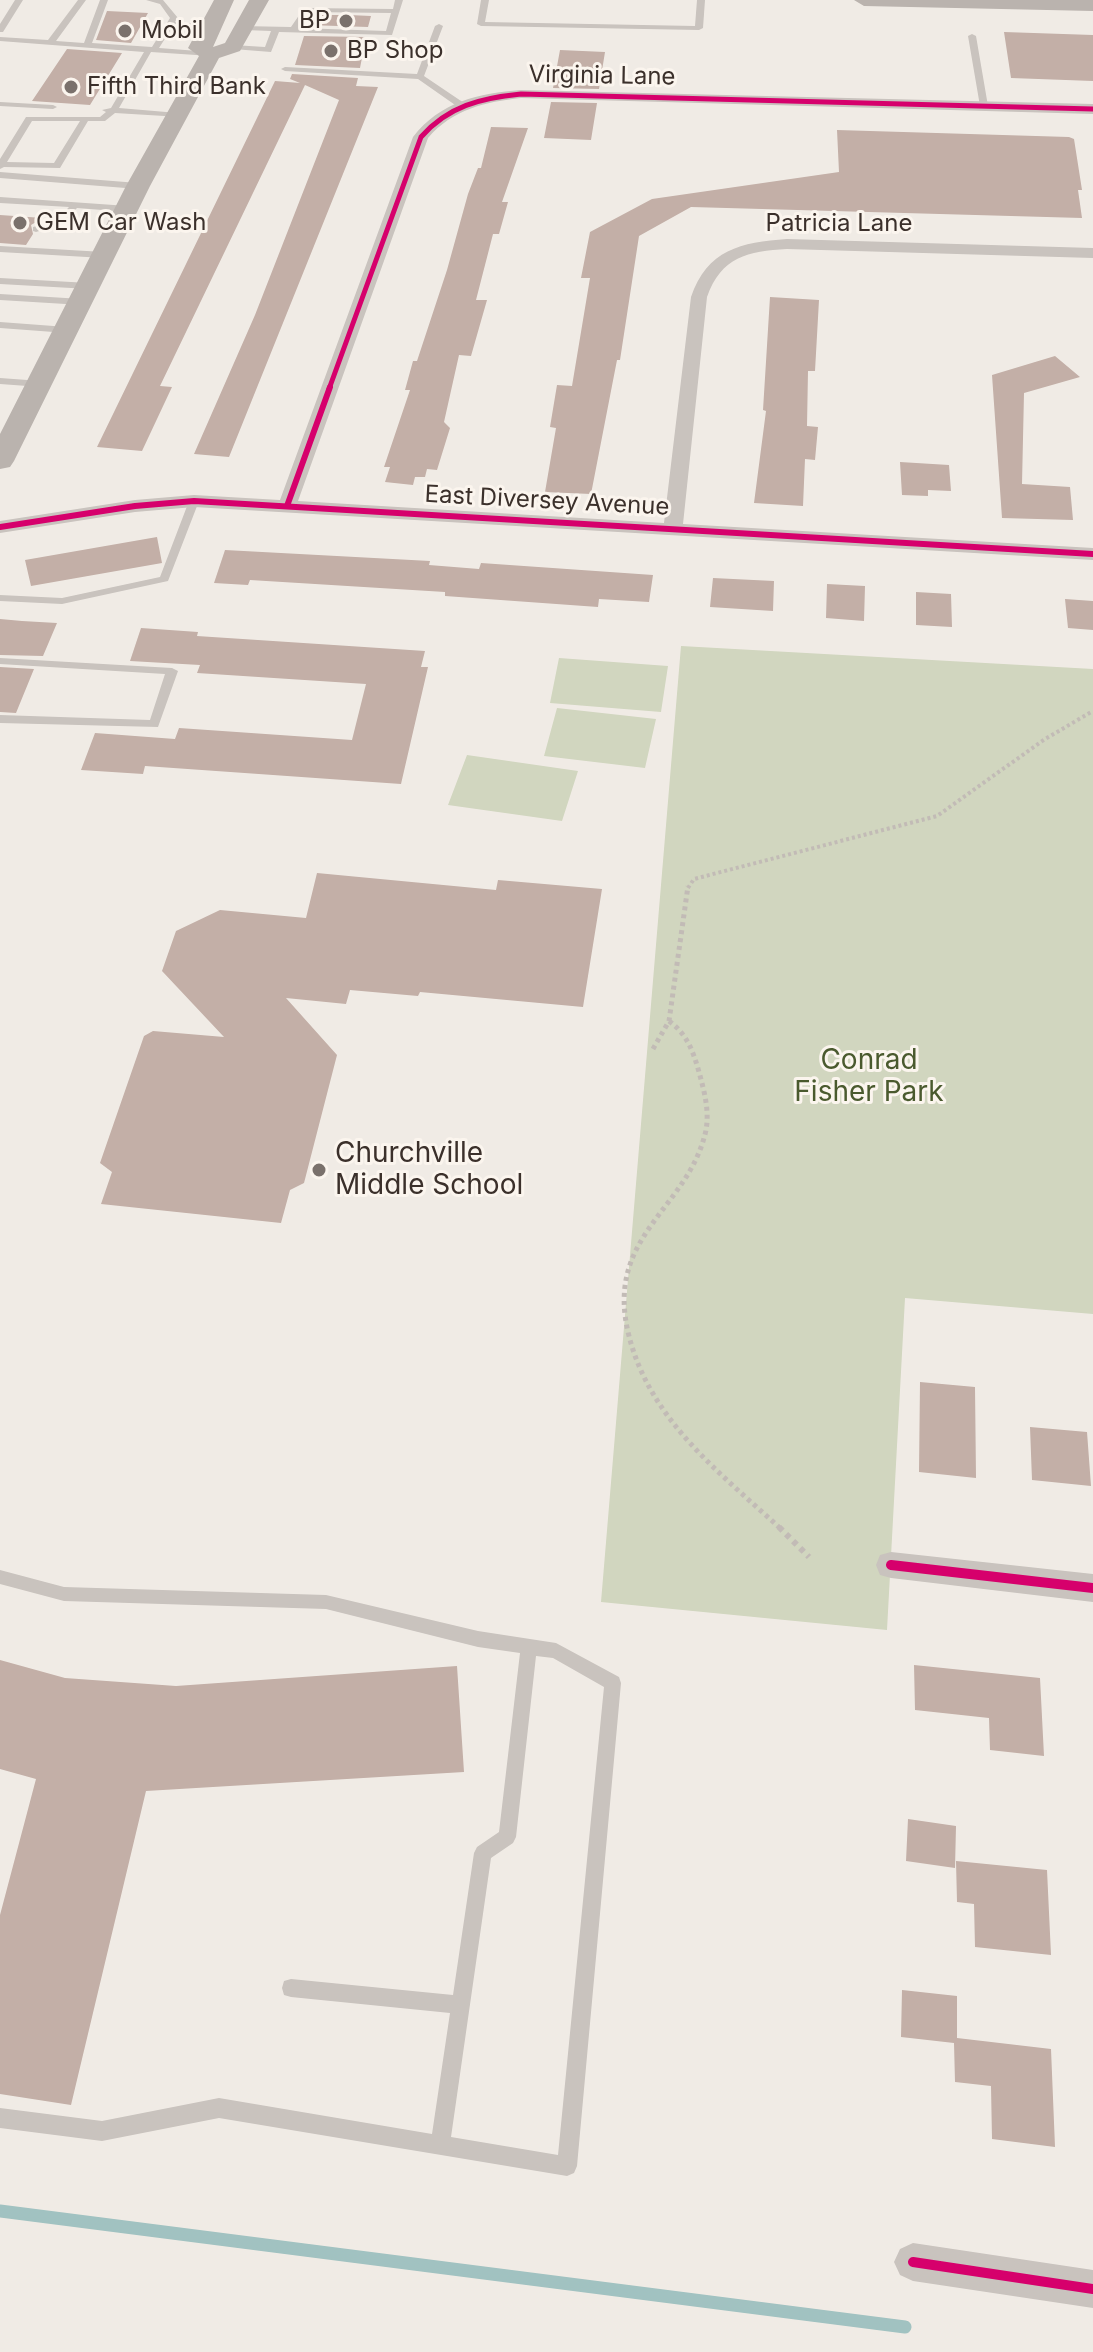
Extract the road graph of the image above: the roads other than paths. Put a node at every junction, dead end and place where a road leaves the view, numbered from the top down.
1 (19, 0) edge
2 (82, 0) edge
3 (104, 0) edge
4 (150, 0) edge
5 (224, 0) edge
6 (259, 0) edge
7 (349, 0) edge
8 (399, 0) edge
9 (485, 0) edge
10 (701, 0) edge
11 (864, 0) edge
12 (1026, 2) edge
13 (1093, 5) edge
14 (345, 11) junction
15 (395, 11) junction
16 (171, 24) junction
17 (439, 26) dead end
18 (210, 27) junction
19 (244, 28) junction
20 (276, 29) junction
21 (0, 30) edge
22 (293, 30) junction
23 (972, 36) dead end
24 (0, 39) edge
25 (51, 42) junction
26 (87, 45) junction
27 (233, 47) junction
28 (152, 49) junction
29 (211, 54) junction
30 (285, 69) dead end
31 (420, 77) junction
32 (0, 104) edge
33 (461, 105) junction
34 (984, 106) junction
35 (53, 107) dead end
36 (73, 108) dead end
37 (1093, 109) edge
38 (113, 111) junction
39 (178, 115) junction
40 (86, 118) junction
41 (1, 165) edge
42 (0, 175) edge
43 (133, 197) junction
44 (0, 200) edge
45 (75, 205) junction
46 (36, 229) dead end
47 (0, 249) edge
48 (1093, 253) edge
49 (104, 255) junction
50 (0, 281) edge
51 (86, 294) junction
52 (0, 297) edge
53 (0, 325) edge
54 (67, 330) junction
55 (0, 381) edge
56 (41, 384) junction
57 (5, 441) edge
58 (194, 501) junction
59 (287, 506) junction
60 (0, 527) edge
61 (673, 528) junction
62 (1093, 554) edge
63 (0, 598) edge
64 (0, 661) edge
65 (0, 719) edge
66 (891, 1565) dead end
67 (0, 1577) edge
68 (1093, 1588) edge
69 (529, 1647) junction
70 (291, 1988) dead end
71 (461, 2005) junction
72 (0, 2118) edge
73 (440, 2145) junction
74 (913, 2262) dead end
75 (1093, 2289) edge

1 - 21 lane
2 - 25 lane
3 - 26 lane
4 - 16 lane
5 - 18 main road
6 - 19 main road
7 - 14 lane
8 - 15 lane
9 - 10 lane
11 - 12 main road
12 - 13 main road
14 - 15 lane
14 - 22 lane
15 - 22 lane
16 - 18 lane
16 - 28 lane
17 - 31 lane
18 - 29 main road
19 - 20 lane
19 - 27 main road
20 - 22 lane
20 - 27 lane
23 - 34 lane
24 - 25 lane
25 - 26 lane
26 - 28 lane
27 - 29 main road
28 - 29 lane
28 - 38 lane
29 - 39 main road
30 - 31 lane
31 - 33 lane
32 - 35 lane
33 - 34 street, Virginia Lane
33 - 59 street, Virginia Lane
34 - 37 street, Virginia Lane
36 - 38 lane
38 - 39 lane
38 - 40 lane
39 - 43 main road
40 - 41 lane
40 - 41 lane
42 - 43 lane
43 - 45 lane
43 - 49 main road
44 - 45 lane
45 - 46 lane
47 - 49 lane
48 - 61 street, Patricia Lane
49 - 51 main road
50 - 51 lane
51 - 52 lane
51 - 54 main road
53 - 54 lane
54 - 56 main road
55 - 56 lane
56 - 57 main road
58 - 59 street, East Diversey Avenue
58 - 60 street, East Diversey Avenue
58 - 63 lane
59 - 61 street, East Diversey Avenue
61 - 62 street, East Diversey Avenue
64 - 65 lane
66 - 68 street
67 - 69 lane
69 - 71 lane
69 - 73 lane
70 - 71 lane
71 - 73 lane
72 - 73 lane
74 - 75 street

